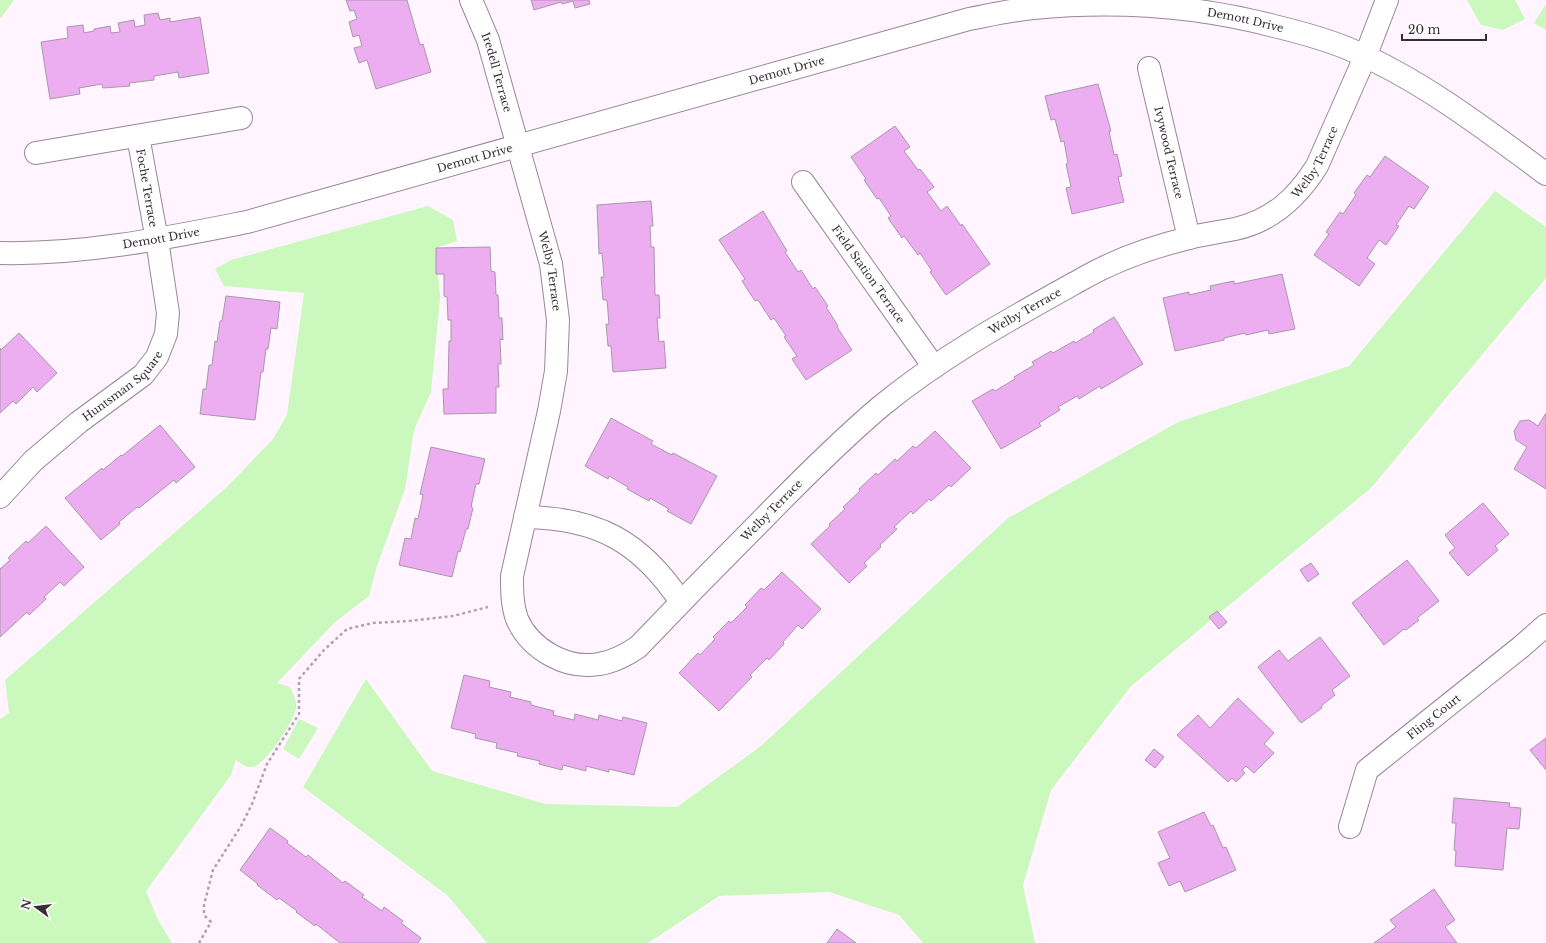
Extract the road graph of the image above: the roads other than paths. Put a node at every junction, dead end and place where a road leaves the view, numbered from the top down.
1 (471, 0) edge
2 (1387, 0) edge
3 (1086, 2) edge
4 (1365, 57) junction
5 (1149, 68) dead end
6 (241, 118) dead end
7 (138, 136) junction
8 (519, 145) junction
9 (36, 153) dead end
10 (1546, 174) edge
11 (803, 182) dead end
12 (1189, 238) junction
13 (157, 240) junction
14 (0, 253) edge
15 (934, 367) junction
16 (0, 497) edge
17 (525, 517) junction
18 (681, 602) junction
19 (1546, 625) edge
20 (1350, 827) dead end

1 - 8 street, Iredell Terrace
2 - 4 street, Welby Terrace
3 - 4 street, Demott Drive
3 - 8 street, Demott Drive
4 - 10 street, Demott Drive
4 - 12 street, Welby Terrace
5 - 12 street, Ivywood Terrace
6 - 7 street, Foche Terrace
7 - 9 street, Foche Terrace
7 - 13 street, Foche Terrace
8 - 13 street, Demott Drive
8 - 17 street, Welby Terrace
11 - 15 street, Field Station Terrace
12 - 15 street, Welby Terrace
13 - 14 street, Demott Drive
13 - 16 street, Huntsman Square
15 - 18 street, Welby Terrace
17 - 18 street
17 - 18 street, Welby Terrace
19 - 20 street, Fling Court

